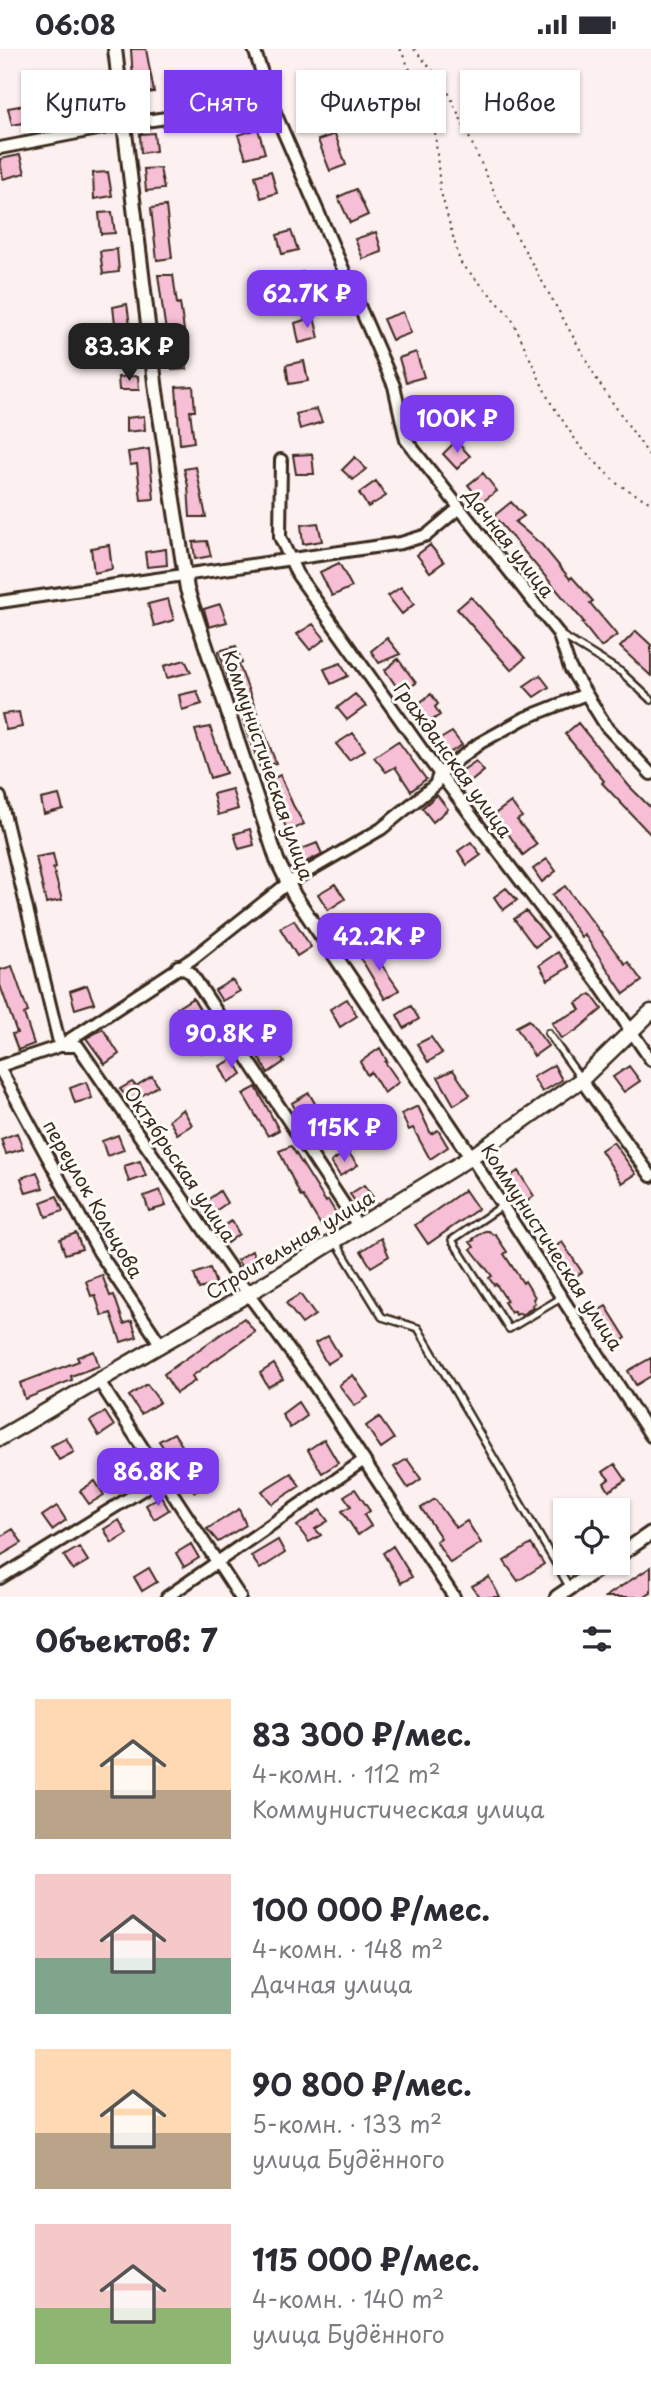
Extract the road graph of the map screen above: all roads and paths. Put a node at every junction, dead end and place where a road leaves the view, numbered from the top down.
1 (115, 49) edge
2 (254, 49) edge
3 (400, 49) edge
4 (414, 49) edge
5 (118, 70) edge
6 (261, 70) edge
7 (282, 129) edge
8 (78, 133) edge
9 (125, 133) edge
10 (0, 148) edge
11 (651, 458) edge
12 (281, 460) dead end
13 (651, 503) edge
14 (459, 508) junction
15 (290, 558) junction
16 (184, 574) junction
17 (0, 602) edge
18 (558, 633) junction
19 (586, 694) junction
20 (651, 700) edge
21 (439, 774) junction
22 (651, 774) edge
23 (0, 797) edge
24 (288, 883) junction
25 (178, 966) junction
26 (651, 1012) edge
27 (548, 1033) dead end
28 (631, 1033) junction
29 (60, 1046) junction
30 (651, 1060) edge
31 (0, 1067) edge
32 (582, 1080) junction
33 (471, 1157) junction
34 (651, 1176) edge
35 (502, 1206) junction
36 (358, 1226) junction
37 (335, 1241) junction
38 (248, 1294) junction
39 (562, 1298) junction
40 (161, 1345) junction
41 (99, 1381) junction
42 (651, 1436) edge
43 (0, 1438) edge
44 (364, 1460) junction
45 (163, 1477) junction
46 (651, 1533) edge
47 (630, 1548) edge
48 (218, 1561) junction
49 (589, 1575) edge
50 (0, 1578) edge
51 (570, 1588) junction
52 (167, 1597) edge
53 (240, 1597) edge
54 (454, 1597) edge
55 (557, 1597) edge

1 - 5 street, Коммунистическая улица
2 - 6 street, Дачная улица
3 - 13 path
4 - 11 path
7 - 14 street, Дачная улица
8 - 10 street
9 - 16 street, Коммунистическая улица
12 - 15 street, Гражданская улица
14 - 15 street
14 - 18 street, Дачная улица
15 - 16 street
15 - 21 street, Гражданская улица
16 - 17 street
16 - 24 street, Коммунистическая улица
18 - 19 street, Дачная улица
18 - 20 lane
19 - 21 street
19 - 22 street, Дачная улица
21 - 24 street
21 - 28 street, Гражданская улица
23 - 29 street
24 - 25 street
24 - 33 street, Коммунистическая улица
25 - 29 street
25 - 36 street
26 - 28 main road, Строительная улица
27 - 32 lane
28 - 30 street, Гражданская улица
28 - 32 main road, Строительная улица
29 - 31 street
29 - 38 street, Октябрьская улица
31 - 40 street, переулок Кольцова
32 - 33 main road, Строительная улица
32 - 34 street
33 - 35 street, Коммунистическая улица
33 - 36 main road, Строительная улица
35 - 39 street, Коммунистическая улица
35 - 39 lane
36 - 37 main road, Строительная улица
37 - 38 main road, Строительная улица
37 - 51 lane
38 - 40 main road, Строительная улица
38 - 44 street, Октябрьская улица
39 - 42 street, Коммунистическая улица
40 - 41 main road, Строительная улица
41 - 43 main road, Строительная улица
41 - 45 street
44 - 48 street
44 - 54 street, Октябрьская улица
45 - 48 street
45 - 50 street
46 - 47 street
48 - 52 street
48 - 53 street
49 - 51 street
51 - 55 street

